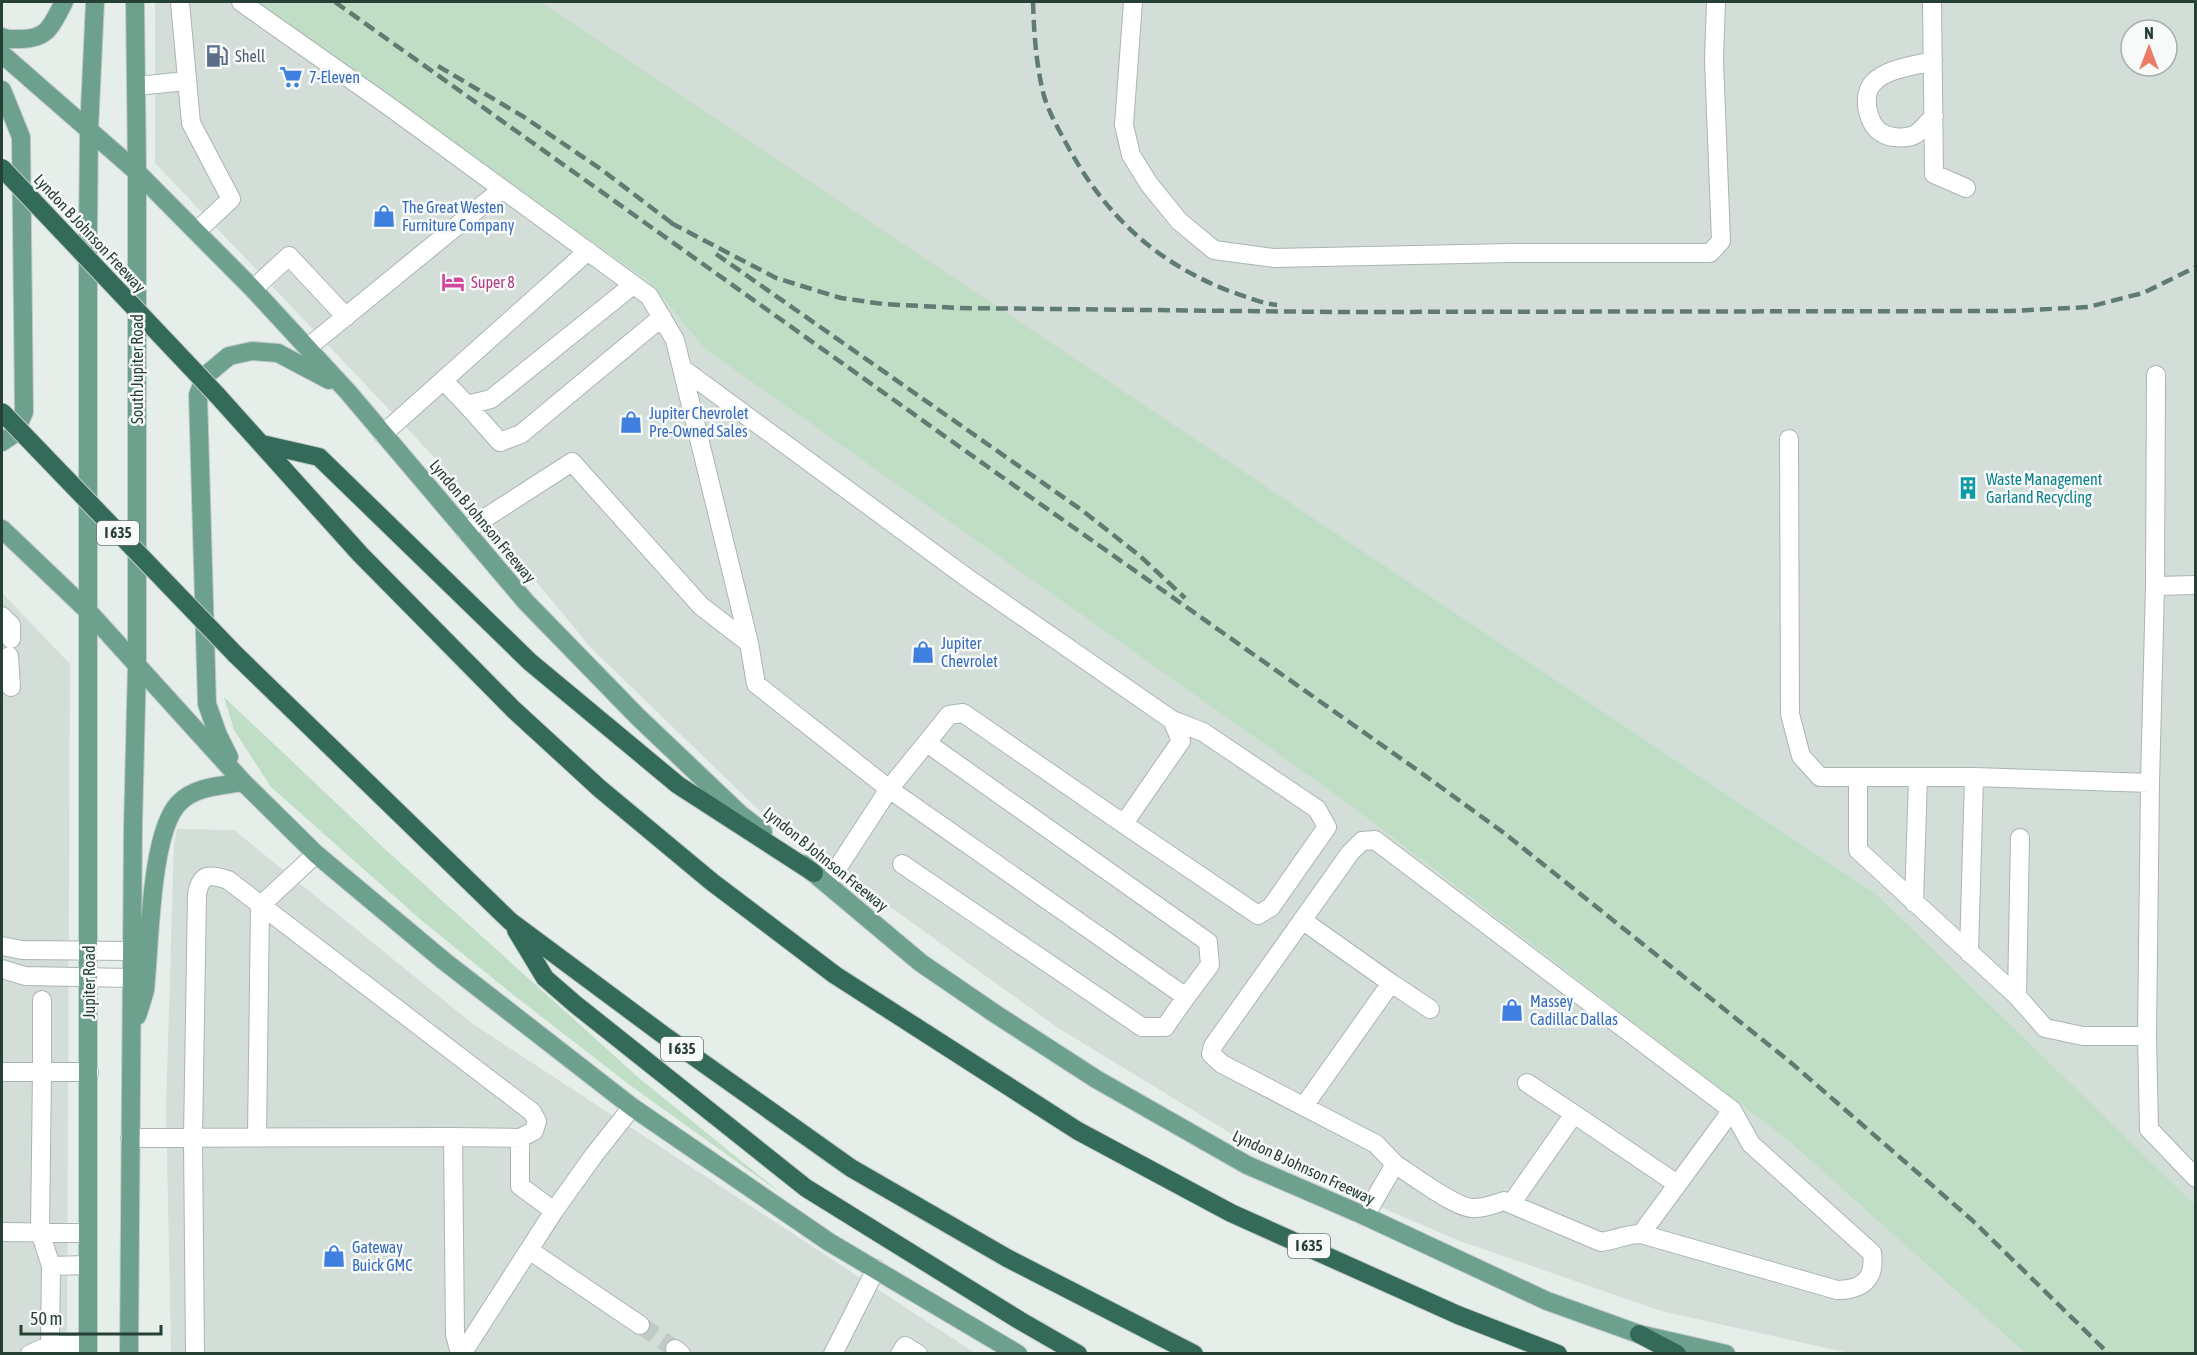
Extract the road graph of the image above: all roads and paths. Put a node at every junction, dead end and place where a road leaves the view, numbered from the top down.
1 (64, 2) edge
2 (95, 2) edge
3 (135, 2) edge
4 (180, 2) edge
5 (241, 2) edge
6 (1132, 2) edge
7 (1716, 2) edge
8 (1932, 2) edge
9 (2, 37) edge
10 (2, 54) edge
11 (1933, 61) junction
12 (187, 81) junction
13 (137, 86) junction
14 (2, 90) edge
15 (1934, 116) junction
16 (89, 129) junction
17 (2, 168) edge
18 (137, 172) junction
19 (1966, 188) dead end
20 (501, 190) junction
21 (196, 231) junction
22 (588, 251) junction
23 (633, 285) junction
24 (253, 289) junction
25 (346, 316) junction
26 (662, 317) junction
27 (307, 348) junction
28 (682, 369) junction
29 (2156, 375) dead end
30 (443, 380) junction
31 (348, 392) junction
32 (467, 405) junction
33 (2, 412) edge
34 (383, 434) junction
35 (1789, 439) dead end
36 (2, 442) edge
37 (262, 444) junction
38 (2, 530) edge
39 (465, 531) junction
40 (2156, 585) junction
41 (2196, 585) edge
42 (88, 611) junction
43 (2, 616) edge
44 (749, 643) junction
45 (136, 664) junction
46 (11, 687) dead end
47 (1172, 720) junction
48 (927, 743) junction
49 (1858, 777) junction
50 (1918, 777) junction
51 (1974, 777) junction
52 (243, 782) junction
53 (2150, 783) junction
54 (889, 789) junction
55 (1118, 820) junction
56 (2020, 838) dead end
57 (316, 854) junction
58 (902, 864) dead end
59 (821, 879) junction
60 (1914, 903) junction
61 (260, 906) junction
62 (1302, 920) junction
63 (510, 921) junction
64 (2, 946) edge
65 (89, 951) junction
66 (131, 951) junction
67 (1969, 953) junction
68 (2, 969) edge
69 (89, 978) junction
70 (131, 978) junction
71 (1390, 982) junction
72 (2016, 996) junction
73 (1186, 997) junction
74 (42, 1000) dead end
75 (1430, 1009) dead end
76 (2147, 1036) junction
77 (131, 1038) junction
78 (2, 1072) edge
79 (42, 1072) junction
80 (89, 1072) junction
81 (1527, 1083) dead end
82 (1304, 1106) junction
83 (632, 1107) junction
84 (1732, 1110) junction
85 (1574, 1114) junction
86 (257, 1137) junction
87 (453, 1137) junction
88 (130, 1138) junction
89 (520, 1138) junction
90 (193, 1139) junction
91 (1395, 1164) junction
92 (2196, 1178) edge
93 (1677, 1184) junction
94 (1511, 1204) junction
95 (554, 1211) junction
96 (1365, 1216) junction
97 (2, 1232) edge
98 (40, 1232) junction
99 (88, 1233) junction
100 (1641, 1234) junction
101 (530, 1250) junction
102 (88, 1265) junction
103 (51, 1266) junction
104 (876, 1269) junction
105 (640, 1325) tunnel mouth
106 (1639, 1334) junction
107 (50, 1345) junction
108 (88, 1349) edge
109 (30, 1353) edge
110 (129, 1353) edge
111 (195, 1353) edge
112 (461, 1353) edge
113 (833, 1353) edge
114 (900, 1353) edge
115 (918, 1353) edge
116 (1018, 1353) edge
117 (1078, 1353) edge
118 (1194, 1353) edge
119 (1558, 1353) edge
120 (1677, 1353) edge
121 (1726, 1353) edge

1 - 9 main road
2 - 16 main road
3 - 13 main road, South Jupiter Road
4 - 12 lane
5 - 20 lane
6 - 7 lane
8 - 11 lane
10 - 16 main road, Lyndon B Johnson Freeway
11 - 15 lane
11 - 15 lane
12 - 13 lane
12 - 21 lane
13 - 18 main road, South Jupiter Road
14 - 36 main road
15 - 19 lane
16 - 18 main road, Lyndon B Johnson Freeway
16 - 42 main road
17 - 37 highway, Lyndon B Johnson Freeway / I 635, bridge
18 - 21 main road, Lyndon B Johnson Freeway
18 - 45 main road, South Jupiter Road
20 - 22 lane
20 - 25 lane
21 - 24 main road, Lyndon B Johnson Freeway
22 - 23 lane
22 - 30 lane
23 - 26 lane
23 - 32 lane
24 - 25 lane
24 - 27 main road, Lyndon B Johnson Freeway
25 - 27 lane
26 - 28 lane
26 - 32 lane
27 - 31 main road, Lyndon B Johnson Freeway
28 - 44 lane
28 - 47 lane
29 - 40 lane
30 - 32 lane
30 - 34 lane
31 - 34 main road, Lyndon B Johnson Freeway
31 - 52 main road
33 - 63 highway, I 635, bridge
34 - 39 main road, Lyndon B Johnson Freeway
35 - 49 lane
37 - 59 highway
37 - 119 highway, Lyndon B Johnson Freeway / I 635
38 - 42 main road
39 - 44 lane
39 - 59 main road, Lyndon B Johnson Freeway
40 - 41 lane
40 - 53 lane
42 - 45 main road
42 - 65 main road, Jupiter Road
43 - 46 lane
44 - 54 lane
45 - 52 main road
45 - 66 main road
47 - 55 lane
47 - 55 lane
48 - 54 lane
48 - 55 lane
48 - 73 lane
49 - 50 lane
49 - 60 lane
50 - 51 lane
50 - 60 lane
51 - 53 lane
51 - 67 lane
52 - 57 main road
52 - 77 main road
53 - 76 lane
54 - 59 lane
54 - 73 lane
56 - 72 lane
57 - 61 lane
57 - 83 main road
58 - 73 lane
59 - 96 main road, Lyndon B Johnson Freeway
60 - 67 lane
61 - 86 lane
61 - 89 lane
61 - 90 lane
62 - 71 lane
62 - 82 lane
62 - 84 lane
63 - 117 highway
63 - 118 highway, I 635
64 - 65 lane
65 - 66 lane
65 - 69 main road, Jupiter Road
66 - 70 main road
67 - 72 lane
68 - 69 lane
69 - 70 lane
69 - 80 main road, Jupiter Road
70 - 77 main road
71 - 75 lane
71 - 82 lane
72 - 76 lane
74 - 79 lane
76 - 92 lane
77 - 88 main road
78 - 79 lane
79 - 80 lane
79 - 98 lane
80 - 99 main road, Jupiter Road
81 - 85 lane
82 - 91 lane
83 - 95 lane
83 - 104 main road
84 - 93 lane
84 - 100 lane
85 - 93 lane
85 - 94 lane
86 - 87 lane
86 - 90 lane
87 - 89 lane
87 - 112 lane
88 - 90 lane
88 - 110 main road
89 - 95 lane
90 - 111 lane
91 - 94 lane
91 - 96 lane
93 - 100 lane
94 - 100 lane
95 - 101 lane
96 - 106 main road, Lyndon B Johnson Freeway
97 - 98 lane
98 - 99 lane
98 - 103 lane
99 - 102 main road, Jupiter Road
101 - 105 lane
101 - 112 lane
102 - 103 lane
102 - 108 main road, Jupiter Road
103 - 107 lane
104 - 113 lane
104 - 116 main road
106 - 120 highway
106 - 121 main road, Lyndon B Johnson Freeway
107 - 108 lane
107 - 109 lane
114 - 115 lane

